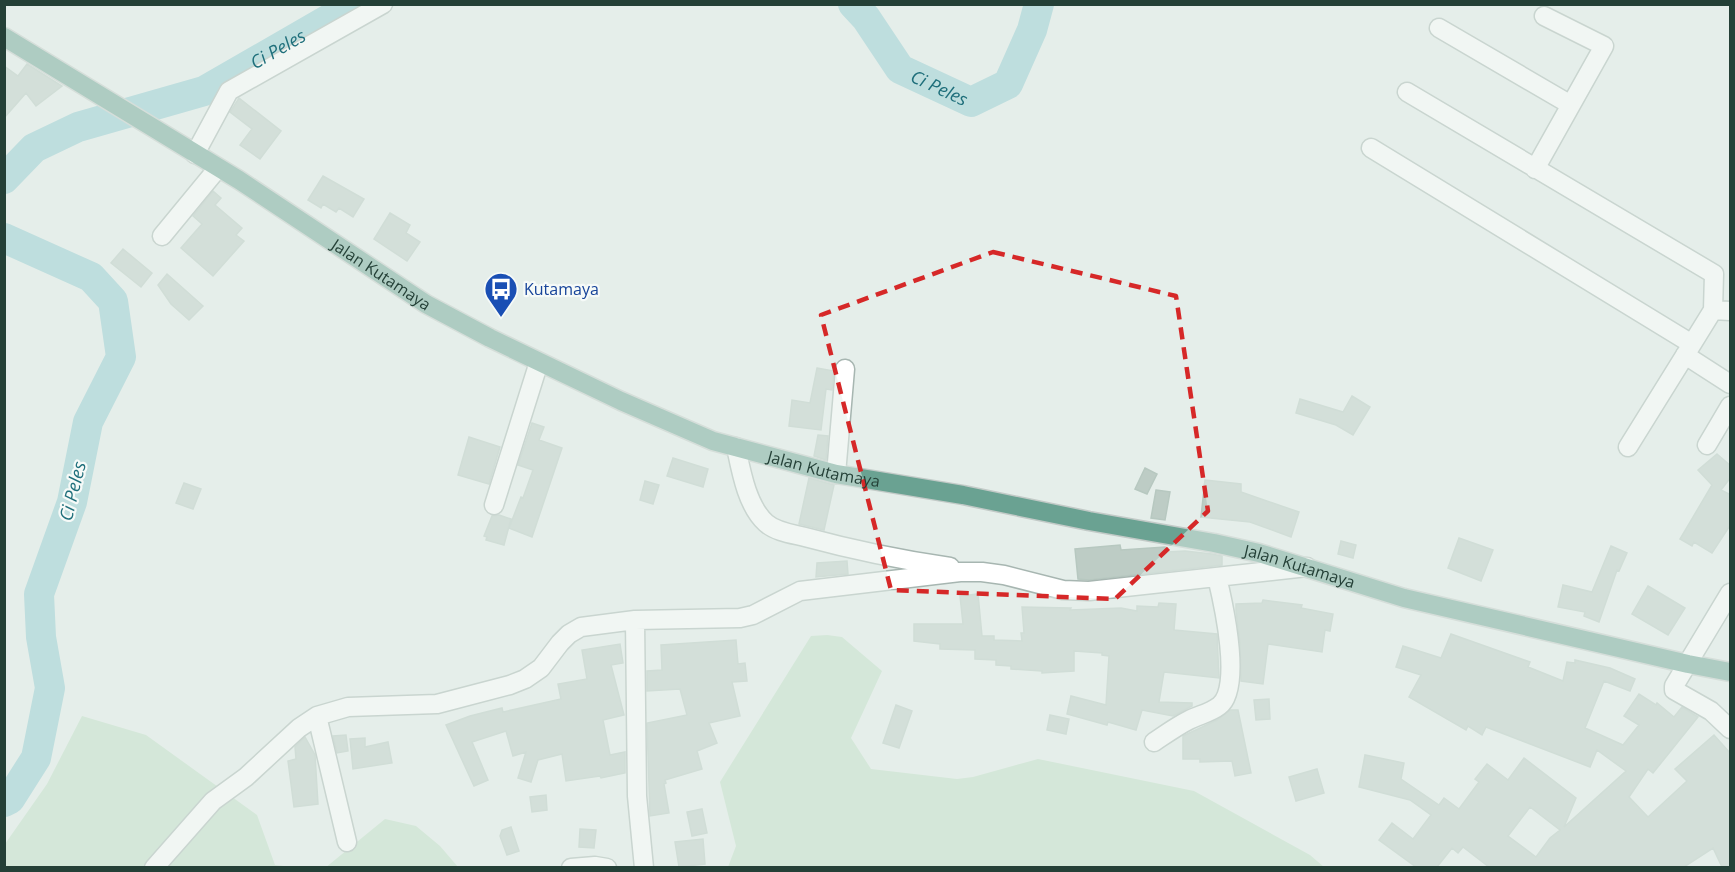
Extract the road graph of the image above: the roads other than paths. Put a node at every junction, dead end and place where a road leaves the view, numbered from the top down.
1 (383, 4) edge
2 (1544, 16) dead end
3 (1439, 28) dead end
4 (4, 37) edge
5 (1407, 93) dead end
6 (1571, 105) junction
7 (1371, 148) dead end
8 (195, 154) junction
9 (219, 168) junction
10 (1535, 169) junction
11 (162, 237) dead end
12 (1722, 311) edge
13 (1688, 349) junction
14 (539, 362) junction
15 (845, 369) dead end
16 (1731, 384) edge
17 (1731, 406) edge
18 (1707, 446) dead end
19 (736, 447) junction
20 (1628, 447) dead end
21 (836, 474) junction
22 (494, 505) dead end
23 (1307, 567) junction
24 (982, 572) junction
25 (1217, 577) junction
26 (1731, 593) edge
27 (635, 620) junction
28 (1688, 664) junction
29 (1731, 672) edge
30 (317, 716) junction
31 (1731, 729) edge
32 (1154, 742) dead end
33 (347, 843) dead end
34 (154, 867) edge
35 (571, 867) edge
36 (607, 867) edge
37 (644, 867) edge

1 - 8 street
2 - 6 street
3 - 6 street
4 - 8 main road, Jalan Kutamaya
5 - 10 street
6 - 10 street
7 - 13 street
8 - 9 main road, Jalan Kutamaya
9 - 11 street
9 - 14 main road, Jalan Kutamaya
10 - 12 street
12 - 13 street
13 - 16 street
13 - 20 street
14 - 19 main road, Jalan Kutamaya
14 - 22 street
15 - 21 street
17 - 18 street
19 - 21 main road, Jalan Kutamaya
19 - 24 street
21 - 23 main road, Jalan Kutamaya
23 - 25 street
23 - 28 main road, Jalan Kutamaya
24 - 25 street
24 - 27 street
25 - 32 street
26 - 28 street
27 - 30 street
27 - 37 street
28 - 29 main road, Jalan Kutamaya
28 - 31 street
30 - 33 street
30 - 34 street
35 - 36 street

